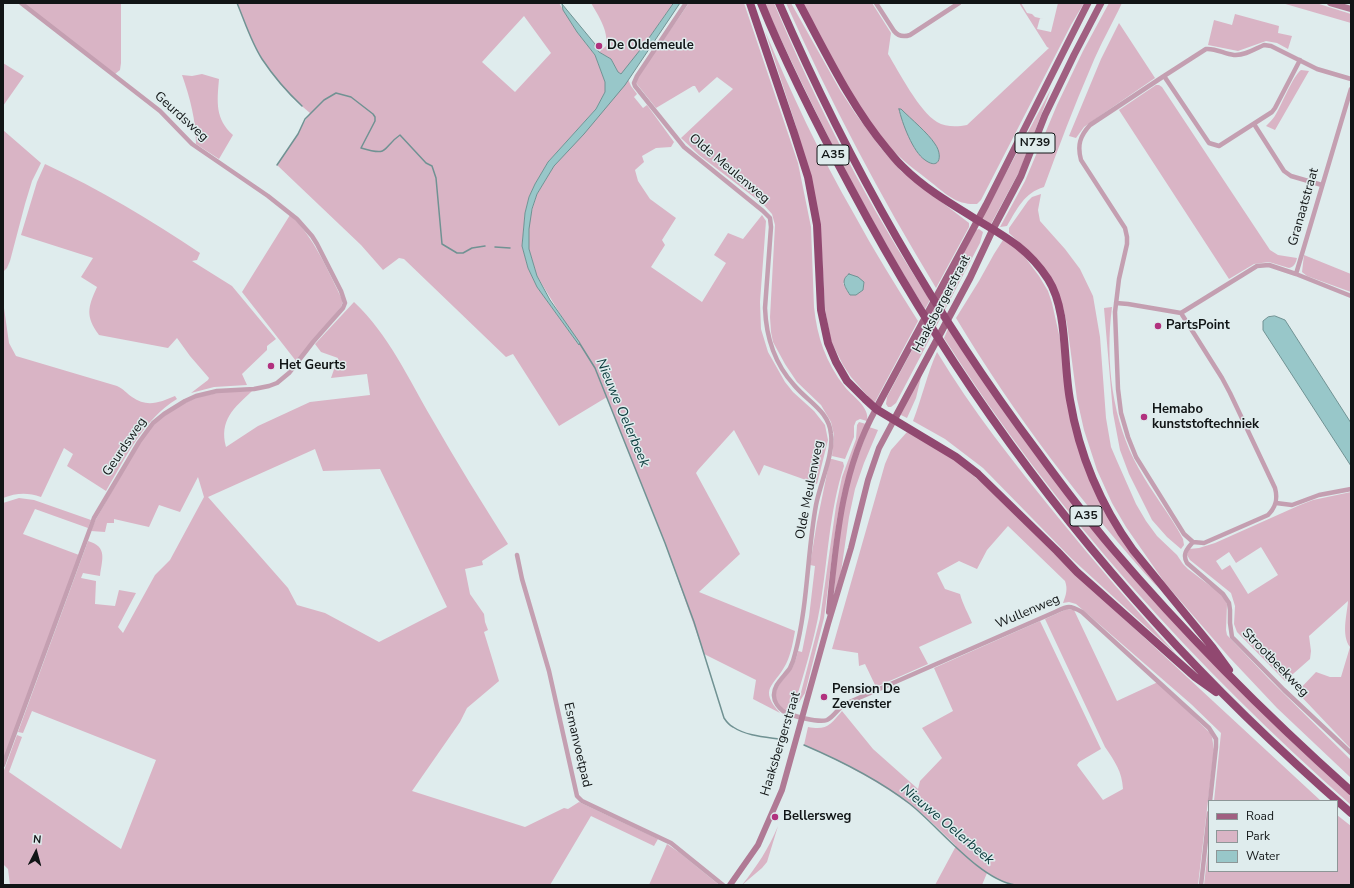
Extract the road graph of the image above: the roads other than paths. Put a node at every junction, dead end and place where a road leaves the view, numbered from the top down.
1 (21, 3) edge
2 (686, 3) edge
3 (750, 3) edge
4 (761, 3) edge
5 (779, 3) edge
6 (799, 3) edge
7 (876, 3) edge
8 (959, 3) edge
9 (1088, 3) edge
10 (1101, 3) edge
11 (1106, 3) edge
12 (1330, 3) edge
13 (1351, 9) edge
14 (1093, 18) junction
15 (1300, 60) junction
16 (1164, 76) junction
17 (1351, 79) edge
18 (1351, 90) edge
19 (1254, 124) junction
20 (1322, 185) junction
21 (978, 220) junction
22 (993, 229) junction
23 (1296, 274) junction
24 (1351, 296) edge
25 (1116, 303) junction
26 (1180, 313) junction
27 (876, 409) junction
28 (894, 420) junction
29 (1351, 489) edge
30 (1276, 503) junction
31 (1193, 542) junction
32 (517, 555) dead end
33 (828, 624) junction
34 (1247, 695) junction
35 (1236, 707) junction
36 (802, 717) junction
37 (1351, 753) edge
38 (3, 765) edge
39 (1351, 791) edge
40 (1210, 800) edge
41 (1337, 800) edge
42 (1338, 801) edge
43 (1351, 813) edge
44 (1208, 822) edge
45 (723, 885) edge
46 (730, 885) edge
47 (1201, 885) edge

1 - 38 street, Geurdsweg
2 - 36 street, Olde Meulenweg
3 - 27 highway, A35
4 - 35 highway, A35
5 - 34 highway, A35
6 - 21 highway, A35
7 - 8 street
9 - 21 main road, Haaksbergerstraat / N739
10 - 14 main road, Haaksbergerstraat
11 - 14 main road
12 - 13 main road
14 - 22 main road, Haaksbergerstraat / N739
15 - 16 street
15 - 17 street
15 - 19 street
16 - 19 street
16 - 25 street
18 - 20 street, Granaatstraat
19 - 20 street
20 - 23 street, Granaatstraat
21 - 22 highway, A35
21 - 27 main road, Haaksbergerstraat / N739
22 - 28 main road, Haaksbergerstraat / N739
22 - 34 highway, A35
23 - 24 street
23 - 26 street
25 - 26 street
25 - 31 street
26 - 30 street
27 - 28 highway, A35
27 - 33 main road, Haaksbergerstraat / N739
28 - 33 main road, Haaksbergerstraat / N739
28 - 35 highway, A35
29 - 30 street
30 - 31 street
31 - 37 street, Strootbeekweg
32 - 45 street, Esmanvoetpad
33 - 36 main road, Haaksbergerstraat / N739
34 - 39 highway, A35
35 - 41 highway, A35
36 - 40 street, Wullenweg
36 - 46 main road, Haaksbergerstraat / N739
42 - 43 highway, A35
44 - 47 street

